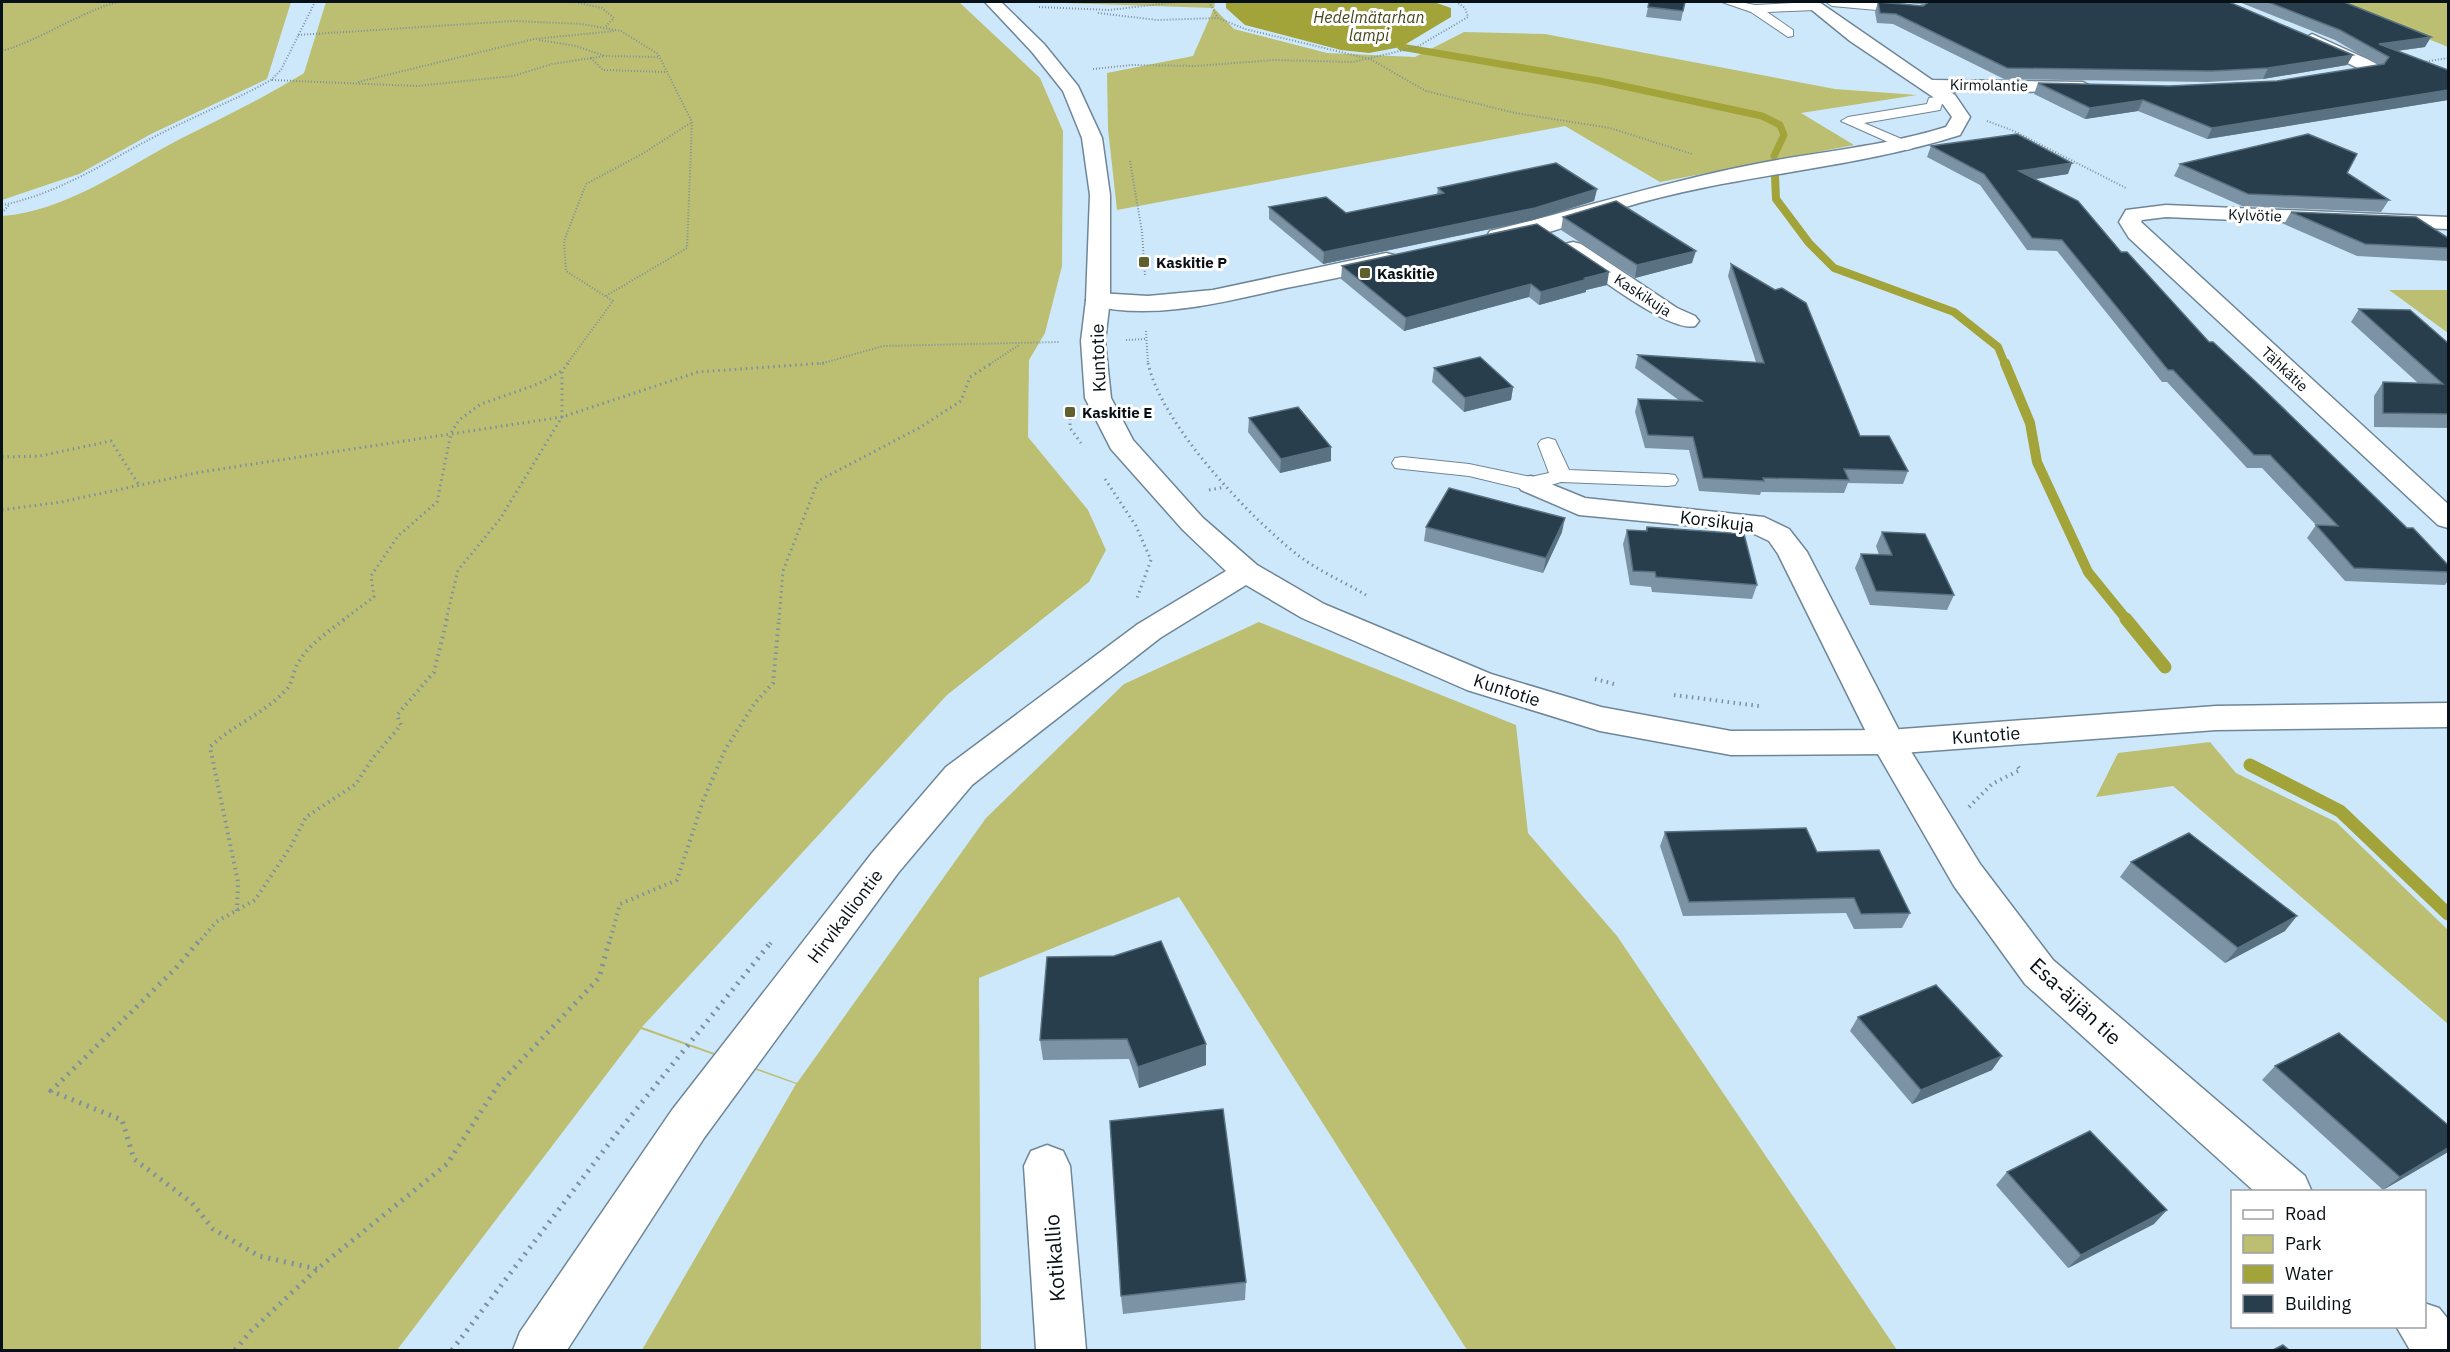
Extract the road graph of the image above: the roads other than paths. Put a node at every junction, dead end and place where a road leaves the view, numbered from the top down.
1 (993, 2) edge
2 (1728, 2) edge
3 (1832, 2) edge
4 (1812, 4) edge
5 (1755, 9) junction
6 (1920, 10) edge
7 (2295, 32) edge
8 (1788, 33) dead end
9 (2343, 75) edge
10 (1929, 85) junction
11 (2098, 88) edge
12 (1949, 99) junction
13 (1906, 146) junction
14 (2133, 214) joint
15 (2448, 222) edge
16 (1539, 227) junction
17 (1481, 240) edge
18 (1411, 255) edge
19 (1098, 300) junction
20 (1687, 321) dead end
21 (1548, 444) dead end
22 (1403, 463) dead end
23 (1561, 476) junction
24 (1666, 480) dead end
25 (1531, 484) junction
26 (2448, 484) edge
27 (2411, 485) junction
28 (2448, 519) edge
29 (1246, 572) junction
30 (2448, 715) edge
31 (1888, 742) junction
32 (1047, 1166) dead end
33 (2288, 1190) edge
34 (2423, 1328) edge
35 (538, 1350) edge
36 (1061, 1350) edge
37 (2443, 1350) edge

1 - 19 street, Kuntotie
2 - 5 lane
3 - 6 lane
4 - 5 lane
4 - 10 street
5 - 8 lane
7 - 9 street
10 - 11 street, Kirmolantie
10 - 12 street
12 - 13 street
12 - 13 lane
13 - 16 street
14 - 15 street, Kylvötie
14 - 27 street, Tähkätie
16 - 17 street
16 - 20 street, Kaskikuja
18 - 19 street
19 - 29 street, Kuntotie
21 - 23 lane
22 - 25 lane
23 - 24 lane
23 - 25 lane
25 - 31 street, Korsikuja
26 - 27 street
27 - 28 street, Tähkätie
29 - 31 street, Kuntotie
29 - 35 street, Hirvikalliontie
30 - 31 street, Kuntotie
31 - 33 street, Esa-äijän tie
32 - 36 street, Kotikallio
34 - 37 street

